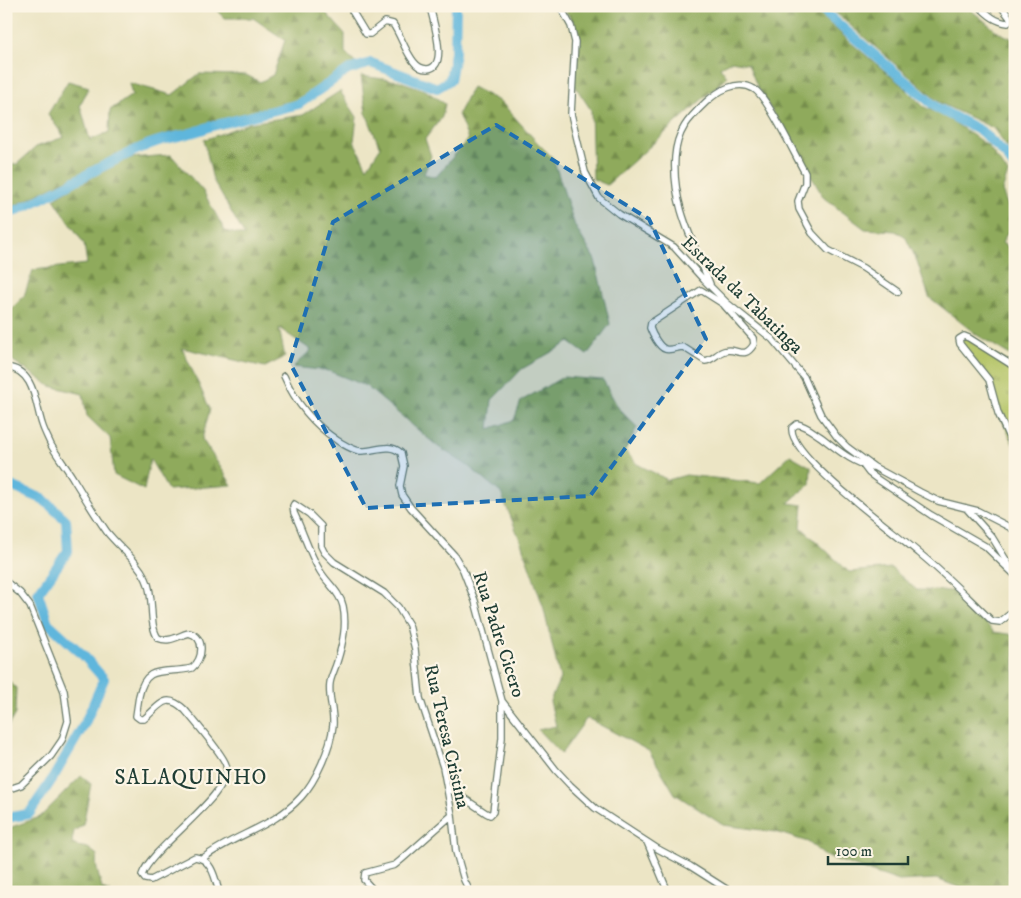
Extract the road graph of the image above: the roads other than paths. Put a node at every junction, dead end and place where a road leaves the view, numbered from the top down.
1 (349, 6) edge
2 (430, 6) edge
3 (560, 6) edge
4 (979, 6) edge
5 (1001, 6) edge
6 (711, 287) junction
7 (898, 292) dead end
8 (724, 302) junction
9 (6, 367) edge
10 (1015, 367) edge
11 (284, 376) dead end
12 (1015, 451) edge
13 (863, 465) junction
14 (874, 467) junction
15 (966, 507) junction
16 (1015, 530) edge
17 (1015, 575) edge
18 (6, 582) edge
19 (6, 603) edge
20 (6, 609) edge
21 (1015, 610) edge
22 (502, 701) junction
23 (446, 787) junction
24 (6, 790) edge
25 (452, 815) junction
26 (647, 842) junction
27 (202, 858) junction
28 (219, 892) edge
29 (375, 892) edge
30 (470, 892) edge
31 (668, 892) edge
32 (731, 892) edge

1 - 2 street
3 - 6 street, Estrada da Tabatinga
4 - 5 street
6 - 7 street
6 - 8 street, Estrada da Tabatinga
8 - 8 street
8 - 14 street, Estrada da Tabatinga
9 - 27 street
10 - 12 street
11 - 22 street, Rua Padre Cicero
13 - 14 street
13 - 17 street
13 - 21 street
14 - 15 street, Estrada da Tabatinga
15 - 16 street, Estrada da Tabatinga
15 - 17 street
18 - 24 street
19 - 20 street
22 - 23 street
22 - 26 street, Rua Padre Cicero
23 - 25 street, Rua Teresa Cristina
23 - 27 street, Rua Teresa Cristina
25 - 29 street
25 - 30 street, Rua Teresa Cristina
26 - 31 street
26 - 32 street, Rua Padre Cicero
27 - 28 street

